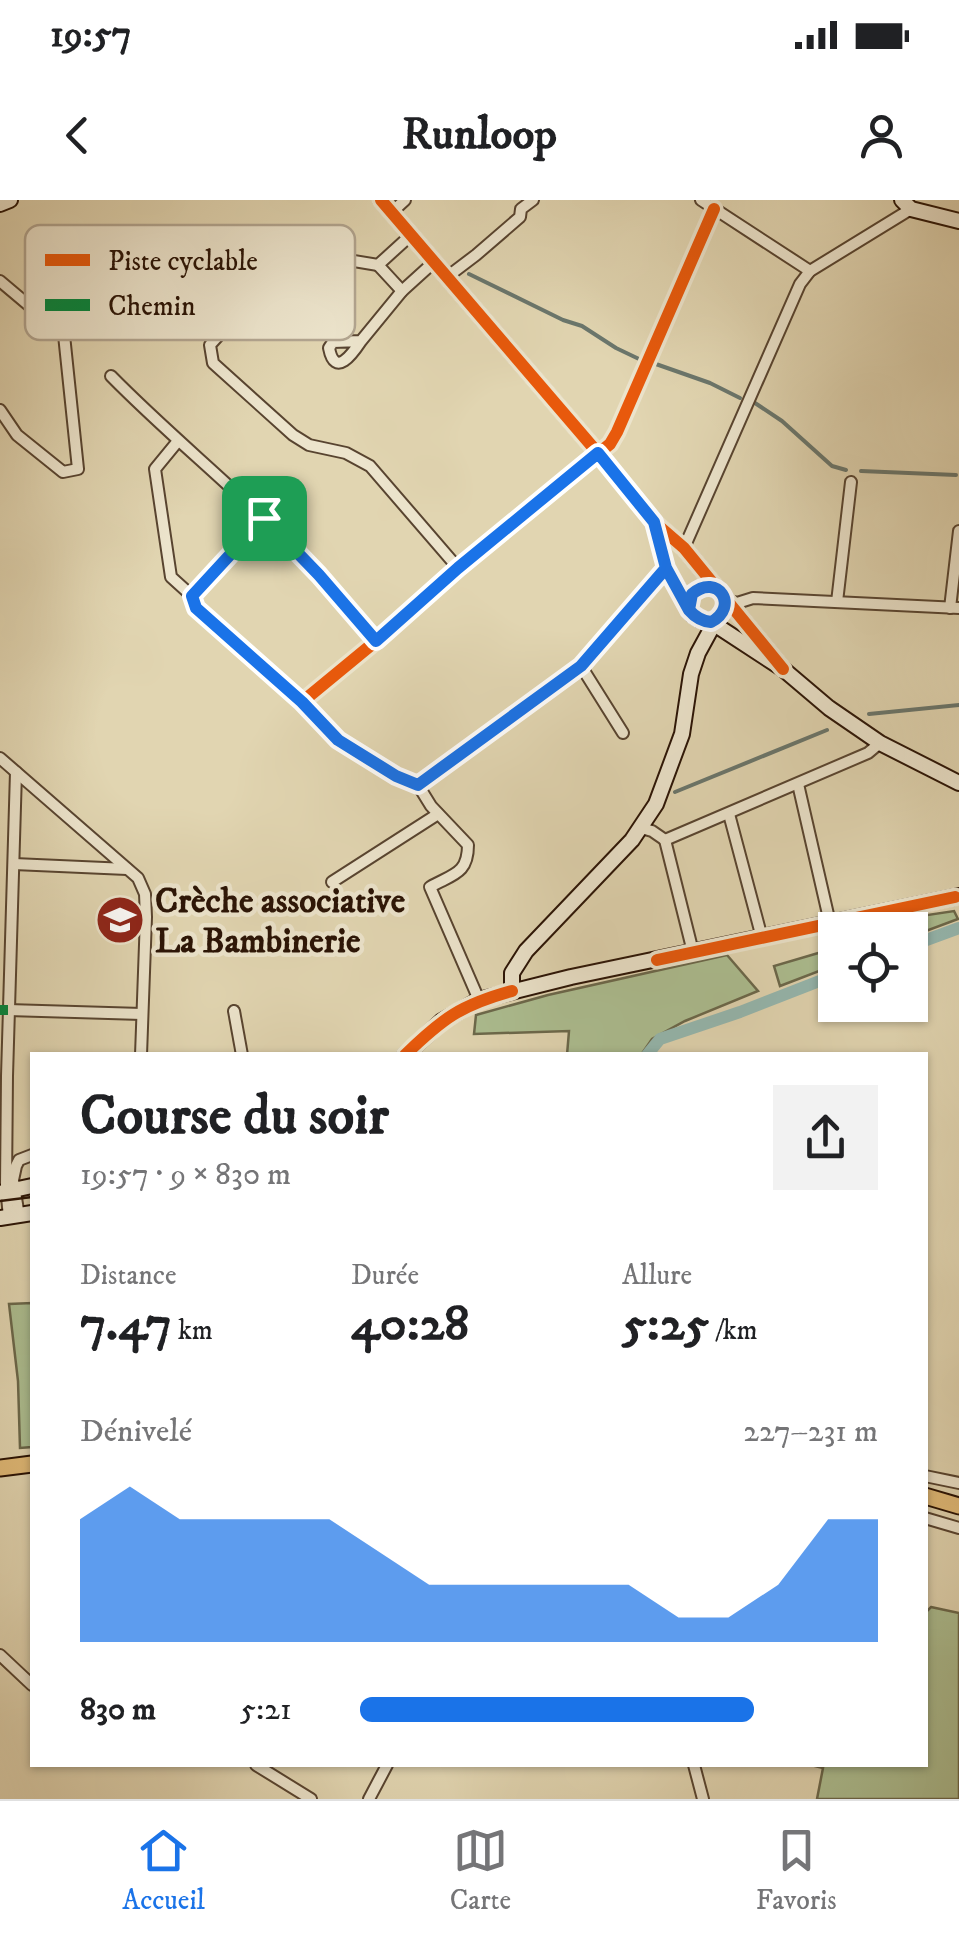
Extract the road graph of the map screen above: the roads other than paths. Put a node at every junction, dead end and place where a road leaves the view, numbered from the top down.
1 (10, 200) edge
2 (405, 200) edge
3 (533, 200) edge
4 (701, 200) edge
5 (0, 204) edge
6 (518, 204) edge
7 (906, 204) edge
8 (387, 206) edge
9 (714, 208) junction
10 (959, 221) edge
11 (410, 235) junction
12 (355, 261) edge
13 (434, 262) junction
14 (378, 265) junction
15 (810, 271) junction
16 (447, 277) junction
17 (0, 280) edge
18 (402, 291) junction
19 (25, 301) edge
20 (65, 340) edge
21 (215, 340) edge
22 (361, 342) dead end
23 (110, 376) dead end
24 (0, 410) edge
25 (178, 441) junction
26 (598, 453) junction
27 (851, 482) dead end
28 (264, 518) junction
29 (654, 522) junction
30 (959, 531) edge
31 (684, 548) junction
32 (458, 568) junction
33 (666, 568) junction
34 (714, 586) junction
35 (192, 596) junction
36 (725, 600) junction
37 (837, 602) junction
38 (954, 608) edge
39 (689, 610) junction
40 (711, 622) junction
41 (376, 641) junction
42 (581, 666) junction
43 (783, 669) junction
44 (302, 702) junction
45 (623, 733) dead end
46 (880, 743) junction
47 (0, 758) edge
48 (16, 772) junction
49 (959, 783) edge
50 (798, 784) junction
51 (418, 785) junction
52 (438, 814) junction
53 (729, 814) junction
54 (642, 828) junction
55 (666, 840) junction
56 (14, 864) junction
57 (127, 869) junction
58 (0, 882) edge
59 (332, 882) dead end
60 (14, 883) junction
61 (959, 896) edge
62 (827, 912) edge
63 (883, 912) edge
64 (818, 926) edge
65 (762, 938) junction
66 (694, 952) junction
67 (512, 991) junction
68 (480, 1000) junction
69 (8, 1010) junction
70 (234, 1011) dead end
71 (142, 1014) junction
72 (141, 1052) edge
73 (241, 1052) edge
74 (408, 1052) edge
75 (30, 1157) edge
76 (7, 1191) edge
77 (15, 1216) edge
78 (30, 1464) edge
79 (0, 1466) edge
80 (928, 1477) edge
81 (959, 1483) edge
82 (928, 1496) edge
83 (959, 1504) edge
84 (928, 1519) edge
85 (959, 1528) edge
86 (0, 1656) edge
87 (30, 1682) edge
88 (259, 1767) edge
89 (386, 1767) edge
90 (695, 1767) edge
91 (311, 1799) edge
92 (369, 1799) edge
93 (703, 1799) edge

1 - 5 street
2 - 8 street
3 - 6 street
4 - 9 street
6 - 16 street
7 - 10 street
7 - 15 street
8 - 11 street
9 - 15 street
9 - 26 street
11 - 13 street
11 - 14 street
12 - 14 street
13 - 16 street
13 - 18 street
14 - 18 street
15 - 31 street
16 - 26 street
17 - 19 street
18 - 22 street
20 - 24 street
21 - 32 street
23 - 25 street
25 - 28 street
25 - 35 street
26 - 29 street
26 - 32 street
27 - 37 street
28 - 35 street
28 - 41 street
29 - 31 street
29 - 33 street
30 - 38 street
31 - 34 street
32 - 41 street
33 - 39 street
33 - 42 street
34 - 36 street
34 - 39 street
35 - 44 street
36 - 37 street
36 - 40 street
36 - 43 street
37 - 38 street
39 - 40 street
40 - 43 street
40 - 54 street
41 - 44 street
42 - 45 street
42 - 51 street
43 - 46 street
44 - 51 street
46 - 49 street
46 - 50 street
47 - 48 street
48 - 56 street
48 - 57 street
50 - 53 street
50 - 62 street
51 - 52 street
52 - 59 street
52 - 68 street
53 - 55 street
53 - 65 street
54 - 55 street
54 - 67 street
55 - 66 street
56 - 57 street
56 - 60 street
57 - 71 street
58 - 60 street
60 - 69 street
61 - 63 street
64 - 65 street
65 - 66 street
66 - 67 street
67 - 68 street
68 - 74 street
69 - 71 street
69 - 76 street
70 - 73 street
71 - 72 street
75 - 76 street
76 - 77 street
78 - 79 main road
80 - 81 street
82 - 83 main road
84 - 85 street
86 - 87 street
88 - 91 street
89 - 92 street
90 - 93 street

